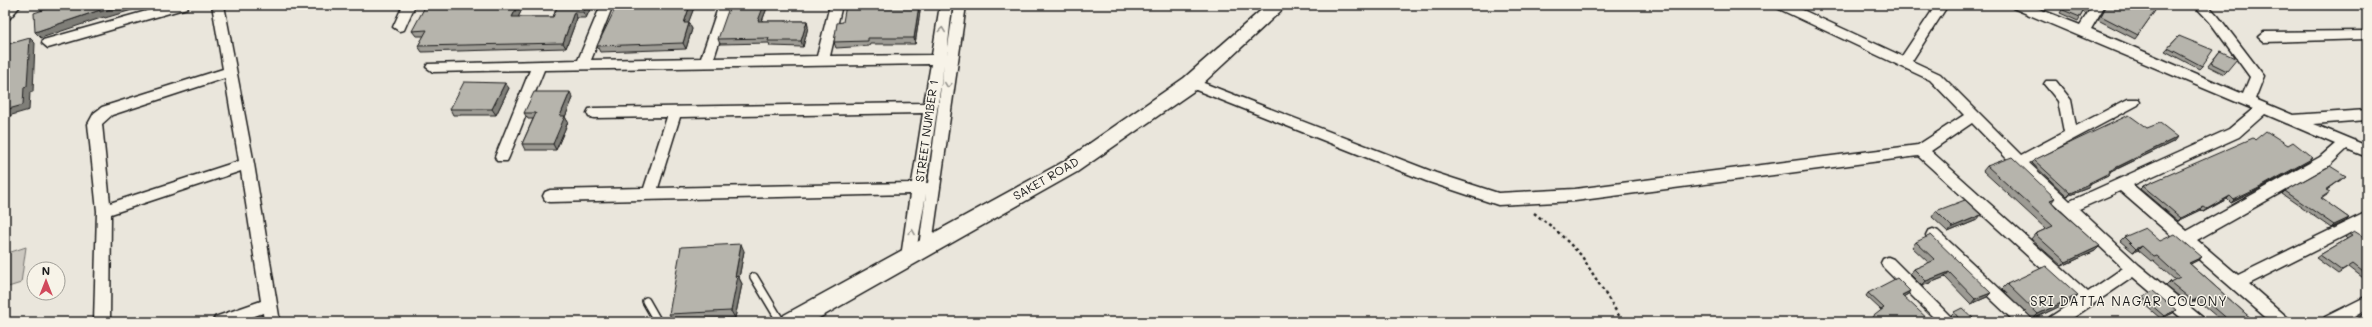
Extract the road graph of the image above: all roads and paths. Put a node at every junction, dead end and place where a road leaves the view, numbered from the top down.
1 (15, 5) edge
2 (183, 5) edge
3 (218, 5) edge
4 (409, 5) edge
5 (607, 5) edge
6 (725, 5) edge
7 (836, 5) edge
8 (946, 5) edge
9 (960, 5) edge
10 (1278, 5) edge
11 (1781, 5) edge
12 (1942, 5) edge
13 (2017, 5) edge
14 (2099, 5) edge
15 (2200, 5) edge
16 (5, 16) edge
17 (399, 27) dead end
18 (2082, 31) junction
19 (2367, 35) edge
20 (2264, 38) dead end
21 (48, 43) dead end
22 (952, 58) junction
23 (938, 59) junction
24 (823, 60) junction
25 (706, 62) junction
26 (1904, 62) junction
27 (583, 64) junction
28 (539, 65) junction
29 (433, 67) dead end
30 (230, 72) junction
31 (1191, 83) junction
32 (2051, 84) dead end
33 (2246, 101) junction
34 (2133, 102) dead end
35 (930, 108) junction
36 (2263, 108) junction
37 (675, 112) junction
38 (594, 113) dead end
39 (2367, 115) edge
40 (1973, 116) junction
41 (2291, 120) junction
42 (2071, 134) junction
43 (2345, 143) junction
44 (1921, 150) junction
45 (2367, 152) edge
46 (502, 157) dead end
47 (2019, 162) junction
48 (247, 164) junction
49 (2122, 184) junction
50 (934, 188) junction
51 (918, 189) junction
52 (649, 194) junction
53 (550, 196) dead end
54 (1515, 198) junction
55 (2068, 208) junction
56 (104, 211) junction
57 (2367, 218) edge
58 (2351, 226) junction
59 (1934, 235) dead end
60 (2367, 238) edge
61 (2186, 239) junction
62 (926, 247) junction
63 (908, 257) junction
64 (1888, 263) dead end
65 (2134, 269) junction
66 (754, 277) dead end
67 (2237, 283) junction
68 (646, 301) dead end
69 (2087, 301) junction
70 (2367, 302) edge
71 (268, 305) junction
72 (102, 322) edge
73 (220, 322) edge
74 (272, 322) edge
75 (658, 322) edge
76 (781, 322) edge
77 (792, 322) edge
78 (1623, 322) edge
79 (1948, 322) edge
80 (2025, 322) edge
81 (2055, 322) edge
82 (2197, 322) edge
83 (2282, 322) edge
84 (2330, 322) edge

1 - 16 street
2 - 21 street
3 - 30 street
4 - 17 street
5 - 27 street
6 - 25 street
7 - 24 street
23 -> 8 street, STREET NUMBER 1
9 - 22 street, STREET NUMBER 1
10 - 31 street, SAKET ROAD
11 - 26 street
12 - 26 street
13 - 18 street
14 - 18 street
15 - 33 street
18 - 33 street
19 - 20 street
22 - 23 street
22 -> 50 street, STREET NUMBER 1
23 - 24 street
23 - 35 street, STREET NUMBER 1
24 - 25 street
25 - 27 street
26 - 40 street
27 - 28 street
28 - 29 street
28 - 46 street
30 - 48 street
30 - 56 street
31 - 54 street
31 - 62 street, SAKET ROAD
32 - 42 street
33 - 36 street
34 - 42 street
35 - 37 street
35 - 51 street, STREET NUMBER 1
36 - 41 street
36 - 49 street
37 - 38 street
37 - 52 street
39 - 41 street
40 - 44 street
40 - 47 street
41 - 43 street
42 - 47 street
43 - 45 street
43 - 61 street
44 - 54 street
44 - 69 street
47 - 55 street
48 - 56 street
48 - 71 street
49 - 55 street
49 - 61 street
50 - 51 street
50 - 62 street, STREET NUMBER 1
51 - 52 street
63 -> 51 street, STREET NUMBER 1
52 - 53 street
54 - 78 path
55 - 65 street
56 - 72 street
57 - 58 street
58 - 60 street
58 - 67 street
59 - 80 street
61 - 67 street
62 - 63 street, SAKET ROAD
63 - 77 street, SAKET ROAD
64 - 79 street
65 - 69 street
65 - 82 street
66 - 76 lane
67 - 83 street
68 - 75 lane
69 - 81 street
70 - 84 street
71 - 73 street
71 - 74 street

